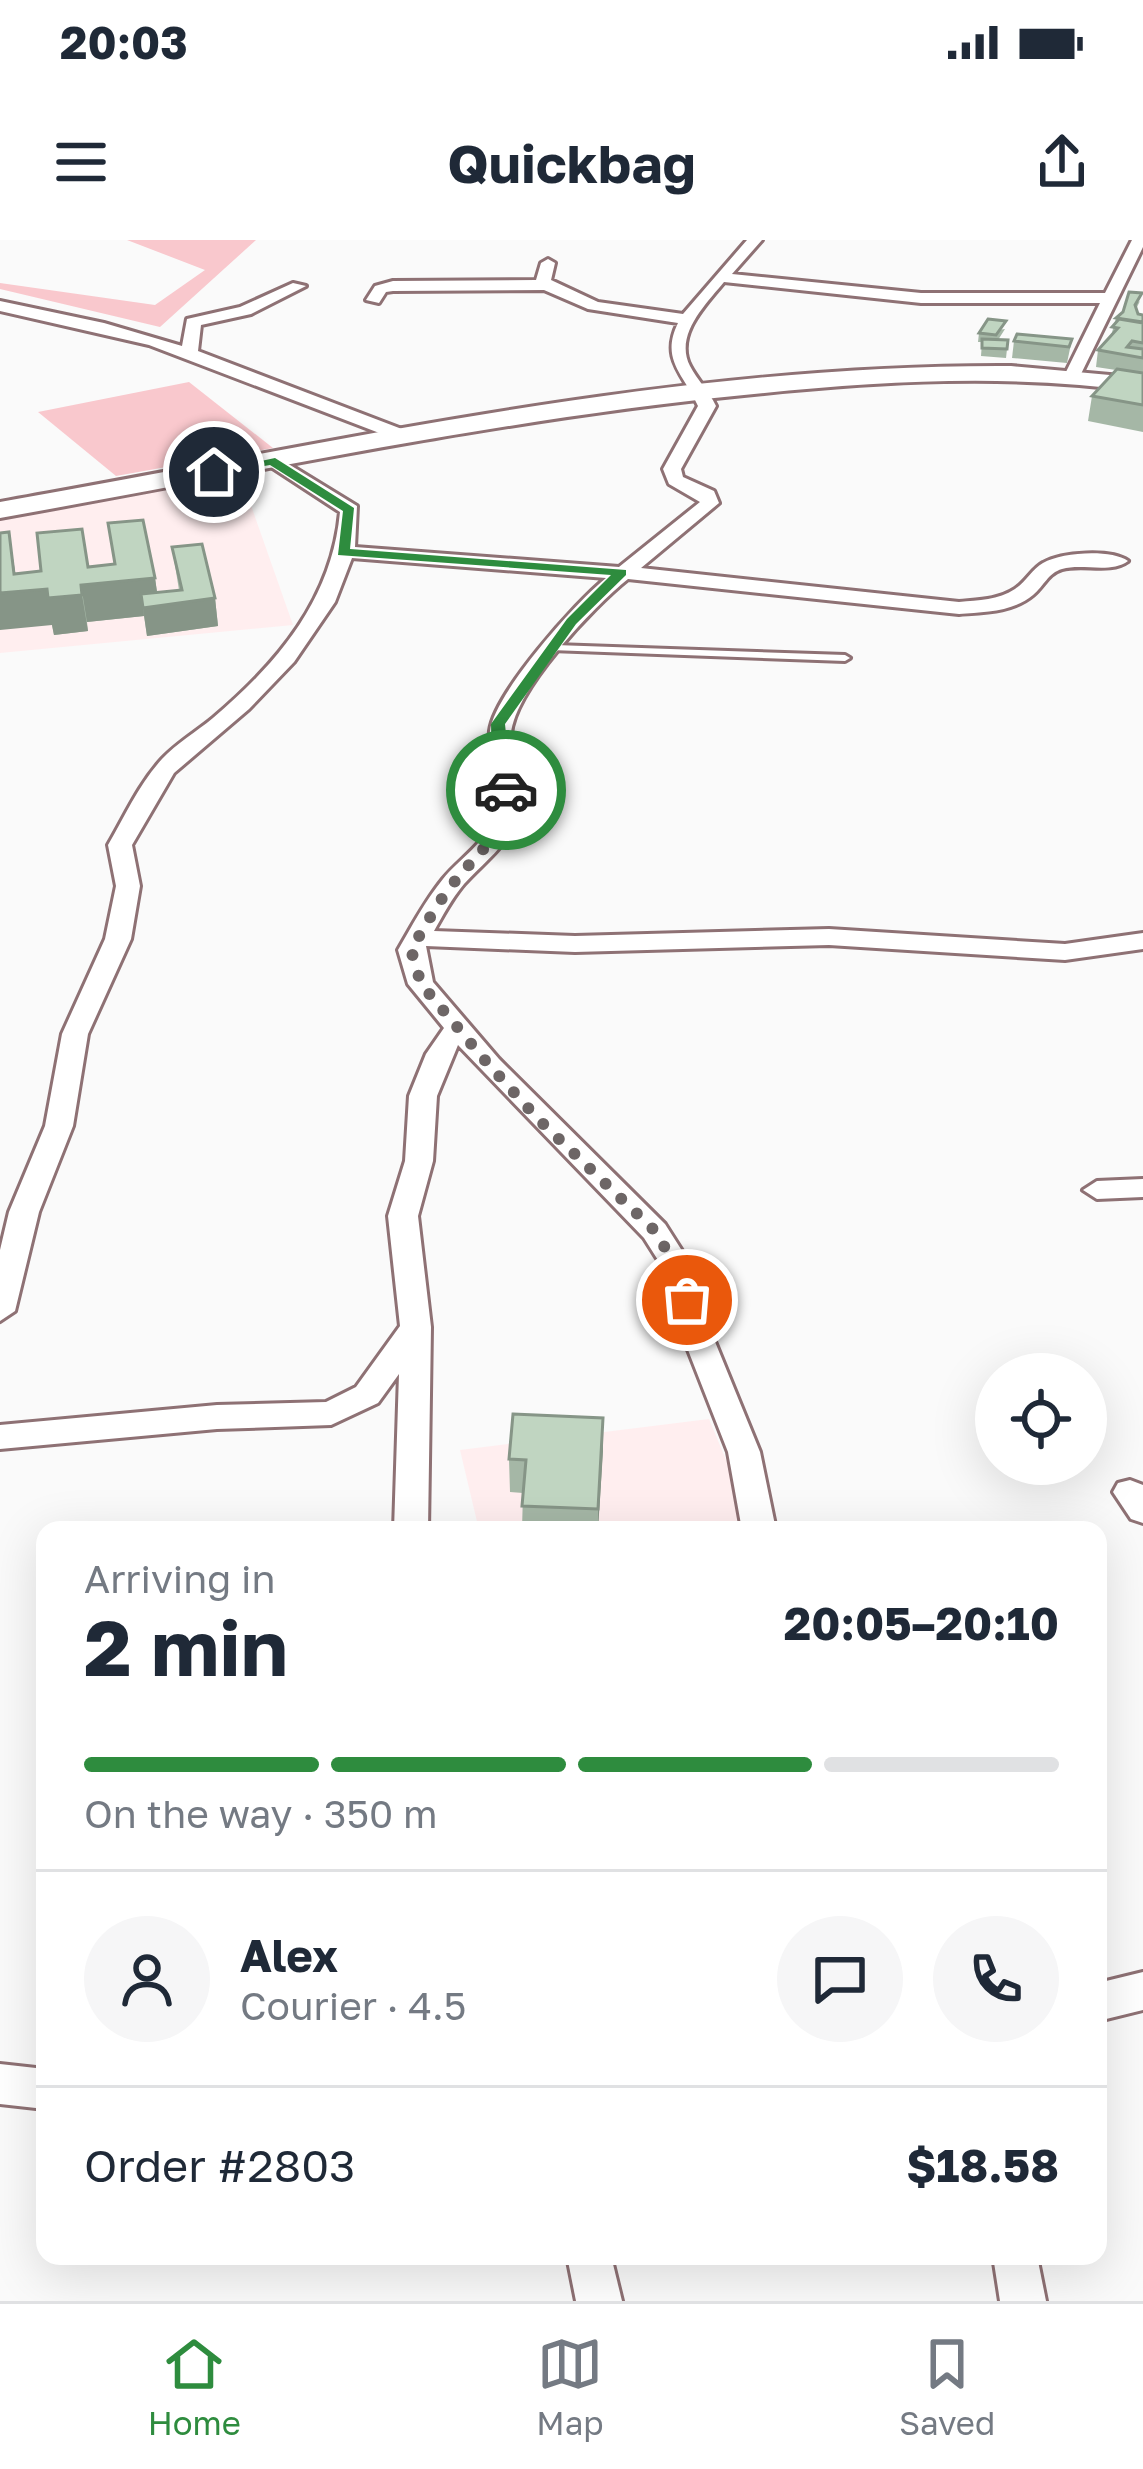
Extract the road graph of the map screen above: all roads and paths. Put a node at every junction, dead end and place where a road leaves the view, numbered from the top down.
1 (755, 240) edge
2 (1139, 240) edge
3 (548, 263) dead end
4 (724, 278) junction
5 (547, 285) junction
6 (298, 286) dead end
7 (1110, 298) junction
8 (374, 300) dead end
9 (0, 306) edge
10 (687, 319) junction
11 (190, 351) junction
12 (1072, 376) junction
13 (1143, 385) edge
14 (702, 390) junction
15 (400, 435) junction
16 (271, 461) junction
17 (0, 510) edge
18 (343, 552) junction
19 (1118, 561) dead end
20 (622, 572) junction
21 (555, 648) junction
22 (844, 658) dead end
23 (418, 938) junction
24 (1143, 941) edge
25 (457, 1028) junction
26 (1143, 1188) edge
27 (1097, 1190) dead end
28 (0, 1311) edge
29 (416, 1327) junction
30 (0, 1437) edge
31 (411, 1521) edge
32 (757, 1521) edge
33 (1143, 1991) edge
34 (1107, 2000) edge
35 (0, 2084) edge
36 (36, 2088) edge
37 (591, 2265) edge
38 (1017, 2265) edge
39 (599, 2301) edge
40 (1023, 2301) edge

1 - 4 street
2 - 7 street
3 - 5 street
4 - 7 street
4 - 10 street
5 - 8 street
5 - 10 street
6 - 11 street
7 - 12 street
9 - 11 street
10 - 14 street
11 - 15 street
12 - 13 street
12 - 14 street
14 - 15 street
14 - 20 street
15 - 16 street
16 - 17 street
16 - 18 street
18 - 20 street
18 - 28 street
19 - 20 street
20 - 21 street
21 - 22 lane
21 - 23 street
23 - 24 street
23 - 25 street
25 - 29 street
25 - 32 street
26 - 27 street
29 - 30 street
29 - 31 street
33 - 34 street
35 - 36 street
37 - 39 street
38 - 40 street

